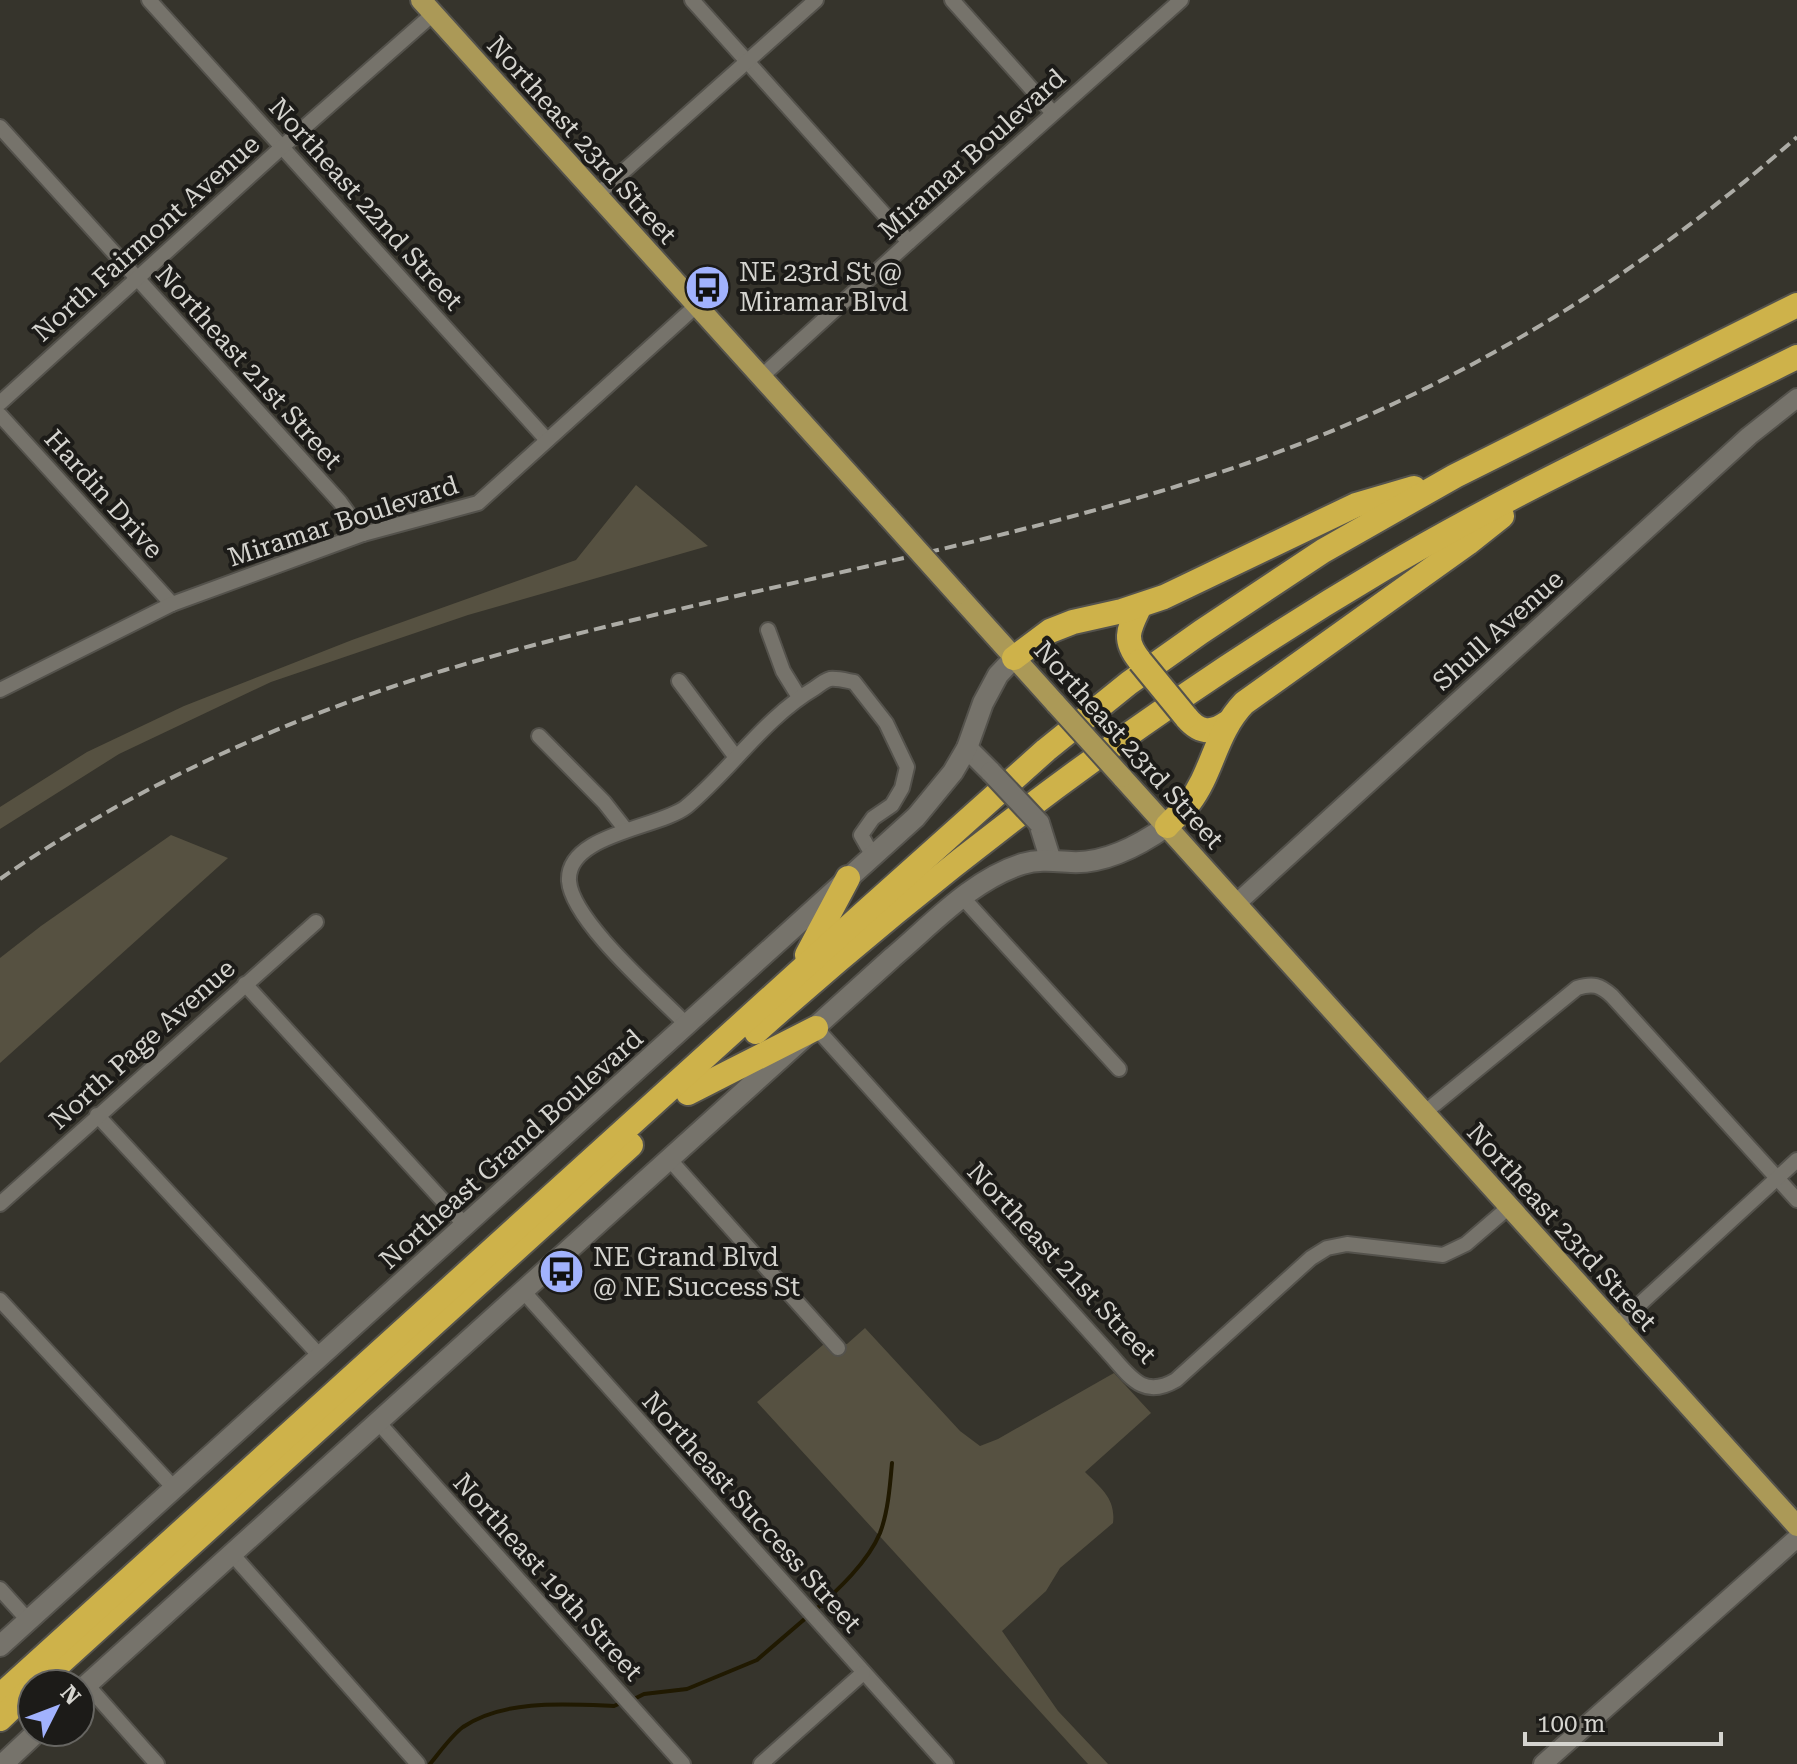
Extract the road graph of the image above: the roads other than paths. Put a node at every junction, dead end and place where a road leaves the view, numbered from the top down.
1 (149, 0) edge
2 (692, 0) edge
3 (816, 0) edge
4 (952, 0) edge
5 (1181, 0) edge
6 (427, 7) edge
7 (748, 61) junction
8 (1053, 113) junction
9 (0, 127) edge
10 (282, 147) junction
11 (597, 195) junction
12 (909, 242) junction
13 (138, 280) junction
14 (697, 305) junction
15 (1797, 305) edge
16 (1797, 357) edge
17 (761, 377) junction
18 (1797, 398) edge
19 (0, 403) edge
20 (0, 415) edge
21 (547, 440) junction
22 (1455, 476) junction
23 (1542, 485) junction
24 (363, 534) junction
25 (172, 604) junction
26 (1140, 606) junction
27 (768, 630) dead end
28 (1014, 658) junction
29 (679, 681) dead end
30 (0, 690) edge
31 (799, 697) junction
32 (1227, 723) junction
33 (539, 736) dead end
34 (967, 748) junction
35 (735, 756) junction
36 (1167, 826) junction
37 (626, 830) junction
38 (873, 856) junction
39 (1050, 858) junction
40 (848, 878) junction
41 (963, 898) junction
42 (1237, 903) junction
43 (316, 922) dead end
44 (796, 974) junction
45 (245, 984) junction
46 (687, 1025) junction
47 (816, 1028) junction
48 (1119, 1069) dead end
49 (688, 1093) junction
50 (1424, 1113) junction
51 (97, 1115) junction
52 (670, 1160) junction
53 (1797, 1160) edge
54 (1777, 1178) junction
55 (1797, 1200) edge
56 (0, 1204) edge
57 (1509, 1207) junction
58 (465, 1225) junction
59 (523, 1291) junction
60 (0, 1300) edge
61 (1616, 1326) junction
62 (838, 1348) dead end
63 (320, 1356) junction
64 (377, 1421) junction
65 (174, 1488) junction
66 (1797, 1526) edge
67 (1797, 1538) edge
68 (232, 1554) junction
69 (0, 1589) edge
70 (28, 1620) junction
71 (0, 1646) edge
72 (55, 1668) edge
73 (863, 1673) junction
74 (96, 1676) edge
75 (0, 1696) edge
76 (96, 1701) edge
77 (16, 1704) edge
78 (0, 1719) edge
79 (20, 1748) edge
80 (3, 1764) edge
81 (157, 1764) edge
82 (418, 1764) edge
83 (683, 1764) edge
84 (761, 1764) edge
85 (946, 1764) edge
86 (1543, 1764) edge

1 - 10 street, Northeast 22nd Street
2 - 7 street
3 - 7 street
4 - 8 street
5 - 8 street, Miramar Boulevard
6 - 10 street, North Fairmont Avenue
6 - 11 main road, Northeast 23rd Street
7 - 11 street
7 - 12 street
8 - 12 street, Miramar Boulevard
9 - 13 street, Northeast 21st Street
10 - 13 street, North Fairmont Avenue
10 - 21 street, Northeast 22nd Street
11 - 14 main road, Northeast 23rd Street
12 - 17 street, Miramar Boulevard
13 - 19 street, North Fairmont Avenue
13 - 24 street, Northeast 21st Street
14 - 17 main road, Northeast 23rd Street
14 - 21 street, Miramar Boulevard
15 - 22 highway
16 - 23 highway
17 - 28 main road, Northeast 23rd Street, bridge
18 - 42 street, Shull Avenue
20 - 25 street, Hardin Drive
21 - 24 street, Miramar Boulevard
22 - 26 highway
22 - 44 highway
23 - 32 highway
23 - 49 highway
24 - 25 street, Miramar Boulevard
25 - 30 street, Miramar Boulevard
26 - 28 highway
26 - 32 highway, bridge
27 - 31 street
28 - 34 main road, Northeast Grand Boulevard
28 - 36 main road, Northeast 23rd Street, bridge
29 - 35 street
31 - 35 street
31 - 38 street
32 - 36 highway
33 - 37 street
34 - 38 main road, Northeast Grand Boulevard
34 - 39 main road, bridge
35 - 37 street
36 - 39 main road
36 - 42 main road, Northeast 23rd Street
37 - 46 street
38 - 40 main road, Northeast Grand Boulevard
39 - 41 main road
40 - 44 highway
40 - 46 main road, Northeast Grand Boulevard
41 - 47 main road
41 - 48 street
42 - 50 main road, Northeast 23rd Street
43 - 45 street, North Page Avenue
44 - 75 highway
45 - 51 street, North Page Avenue
45 - 58 street
46 - 58 main road, Northeast Grand Boulevard
47 - 49 highway
47 - 52 main road
47 - 57 street, Northeast 21st Street
49 - 72 highway
50 - 54 street
50 - 57 main road, Northeast 23rd Street
51 - 56 street, North Page Avenue
51 - 63 street
52 - 59 main road
52 - 62 street
53 - 54 street
54 - 55 street
54 - 61 street
57 - 61 main road, Northeast 23rd Street
58 - 63 main road, Northeast Grand Boulevard
59 - 64 main road
59 - 73 street, Northeast Success Street
60 - 65 street
61 - 66 main road, Northeast 23rd Street
63 - 65 main road, Northeast Grand Boulevard
64 - 68 main road
64 - 83 street, Northeast 19th Street
65 - 70 main road, Northeast Grand Boulevard
67 - 86 street
68 - 74 main road
68 - 82 street
69 - 70 street
70 - 71 main road, Northeast Grand Boulevard
73 - 84 street
73 - 85 street, Northeast Success Street
76 - 81 street
77 - 78 highway
79 - 80 main road

